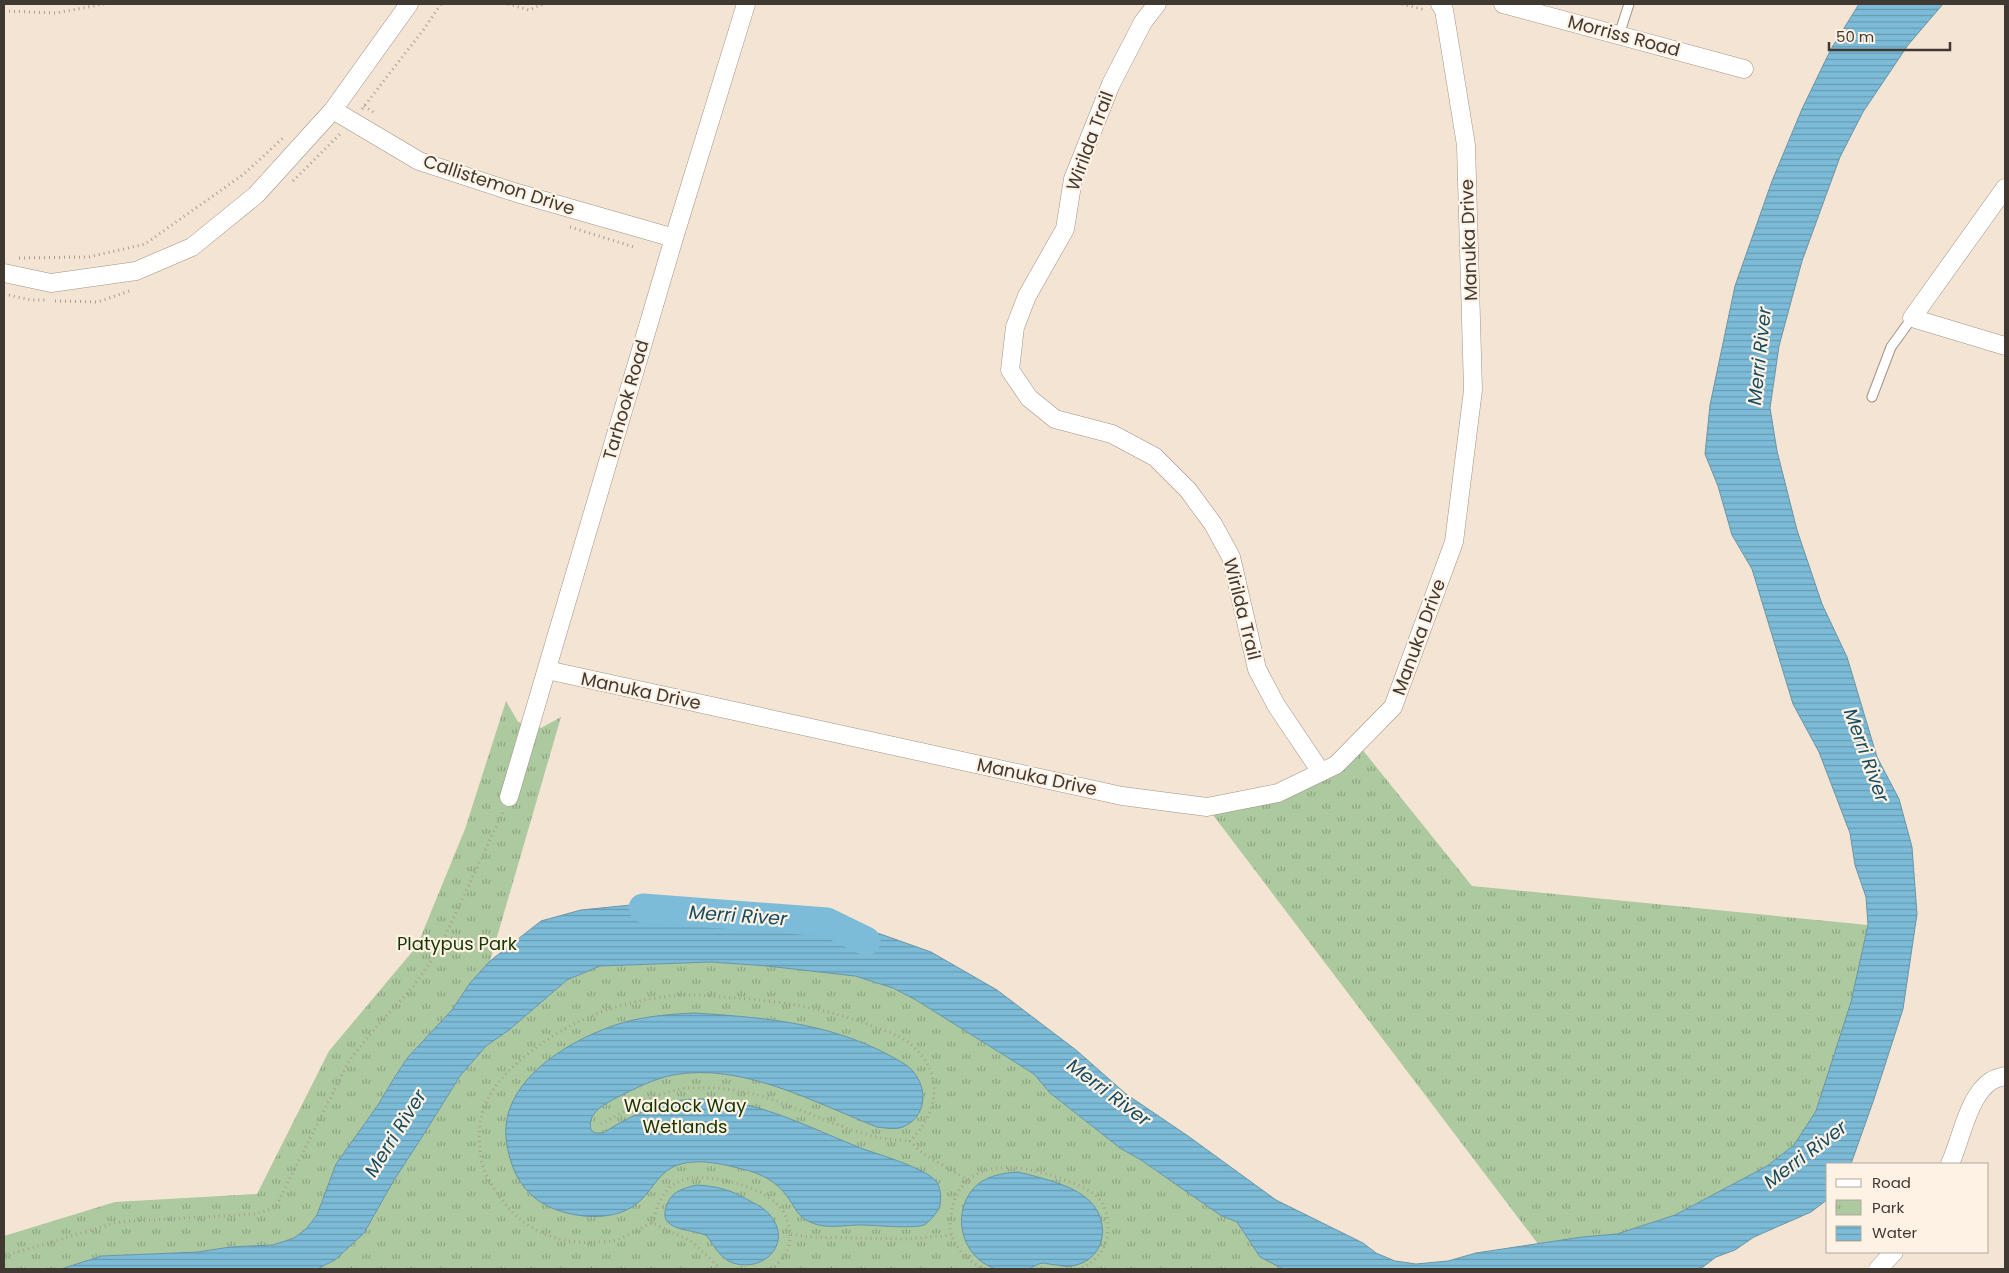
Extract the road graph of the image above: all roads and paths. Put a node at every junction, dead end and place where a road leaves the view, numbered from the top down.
1 (104, 4) edge
2 (409, 4) edge
3 (508, 4) edge
4 (544, 4) edge
5 (746, 4) edge
6 (1157, 4) edge
7 (1504, 4) edge
8 (1629, 4) edge
9 (1446, 6) edge
10 (4, 11) edge
11 (1620, 35) junction
12 (1744, 69) dead end
13 (333, 110) junction
14 (288, 134) dead end
15 (2005, 188) edge
16 (674, 238) junction
17 (8, 266) edge
18 (1912, 318) junction
19 (2005, 346) edge
20 (1872, 397) dead end
21 (547, 670) junction
22 (1321, 772) junction
23 (509, 798) joint
24 (2005, 1076) edge
25 (601, 1124) dead end
26 (910, 1142) junction
27 (1950, 1163) edge
28 (968, 1180) junction
29 (652, 1222) junction
30 (791, 1234) junction
31 (953, 1235) junction
32 (1893, 1253) edge
33 (4, 1256) edge
34 (722, 1269) edge
35 (773, 1269) edge
36 (985, 1269) edge
37 (1080, 1269) edge
38 (1878, 1269) edge

1 - 10 path
2 - 13 street
3 - 4 path
5 - 16 street, Tarhook Road
6 - 22 street, Wirilda Trail
7 - 11 street, Morriss Road
8 - 11 lane
9 - 22 street, Manuka Drive
11 - 12 street, Morriss Road
13 - 16 street, Callistemon Drive
13 - 17 street
14 - 17 path
15 - 18 street
16 - 21 street, Tarhook Road
18 - 19 street
18 - 20 lane
21 - 22 street, Manuka Drive
21 - 23 street, Tarhook Road
23 - 33 path
24 - 27 street
25 - 26 path
26 - 28 path
26 - 29 path
28 - 31 path
28 - 37 path
29 - 30 path
29 - 34 path
30 - 31 path
30 - 35 path
31 - 36 path
32 - 38 street

